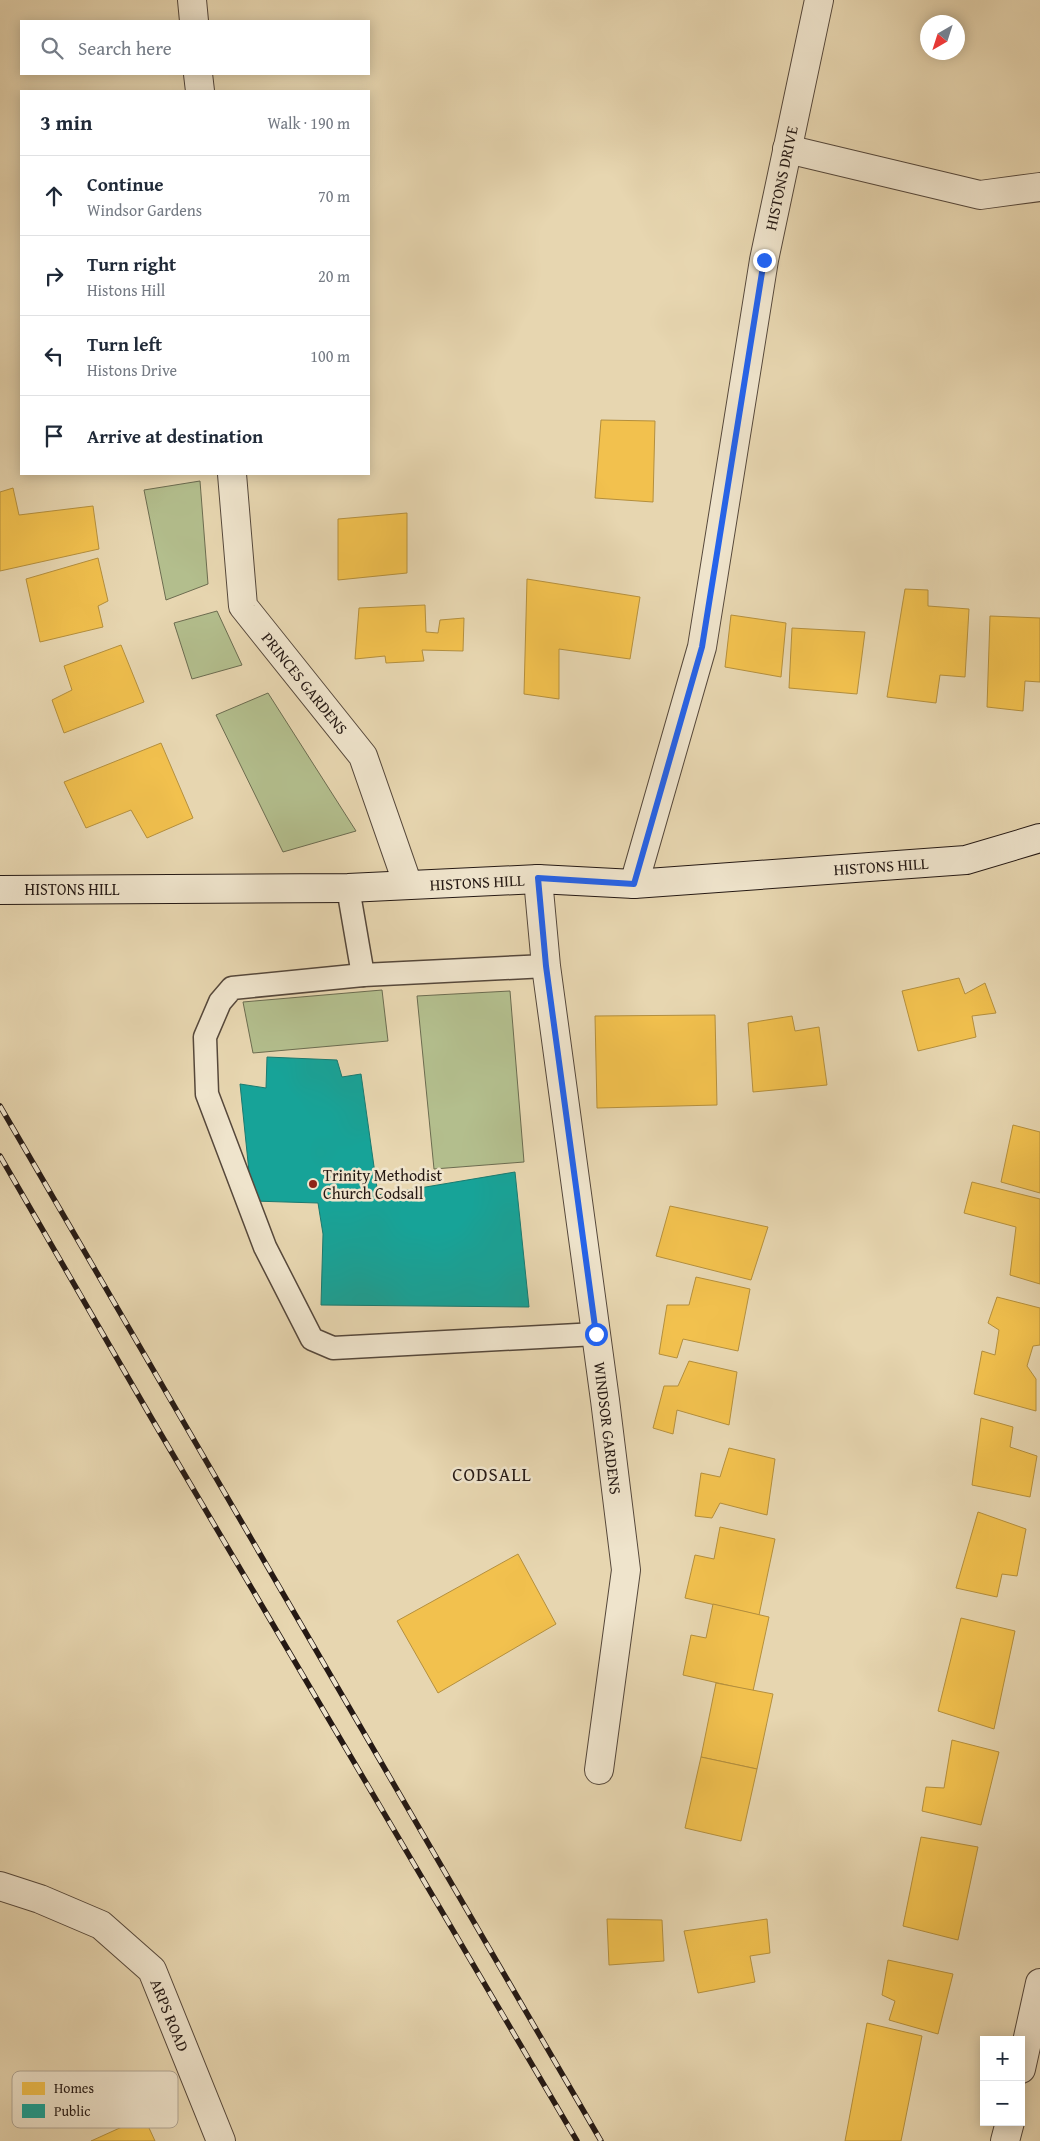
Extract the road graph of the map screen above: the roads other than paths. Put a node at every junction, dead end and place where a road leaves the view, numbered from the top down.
1 (192, 0) edge
2 (819, 0) edge
3 (194, 20) edge
4 (198, 75) edge
5 (200, 90) edge
6 (787, 149) junction
7 (1040, 187) edge
8 (232, 475) edge
9 (1040, 838) edge
10 (538, 878) junction
11 (634, 884) junction
12 (408, 885) junction
13 (348, 888) junction
14 (0, 890) edge
15 (546, 966) junction
16 (363, 975) junction
17 (596, 1334) junction
18 (599, 1770) dead end
19 (0, 1886) edge
20 (1040, 1983) edge
21 (1025, 2051) edge
22 (1009, 2126) edge
23 (221, 2141) edge
24 (1006, 2141) edge

1 - 3 street
2 - 6 street, HISTONS DRIVE
4 - 5 street
6 - 7 street
6 - 11 street, HISTONS DRIVE
8 - 12 street, PRINCES GARDENS
9 - 11 street, HISTONS HILL
10 - 11 street, HISTONS HILL
10 - 12 street, HISTONS HILL
10 - 15 street, WINDSOR GARDENS
12 - 13 street, HISTONS HILL
13 - 14 street, HISTONS HILL
13 - 16 lane
15 - 16 lane
15 - 17 street, WINDSOR GARDENS
16 - 17 lane
17 - 18 street, WINDSOR GARDENS
19 - 23 street, ARPS ROAD
20 - 21 street
22 - 24 street

